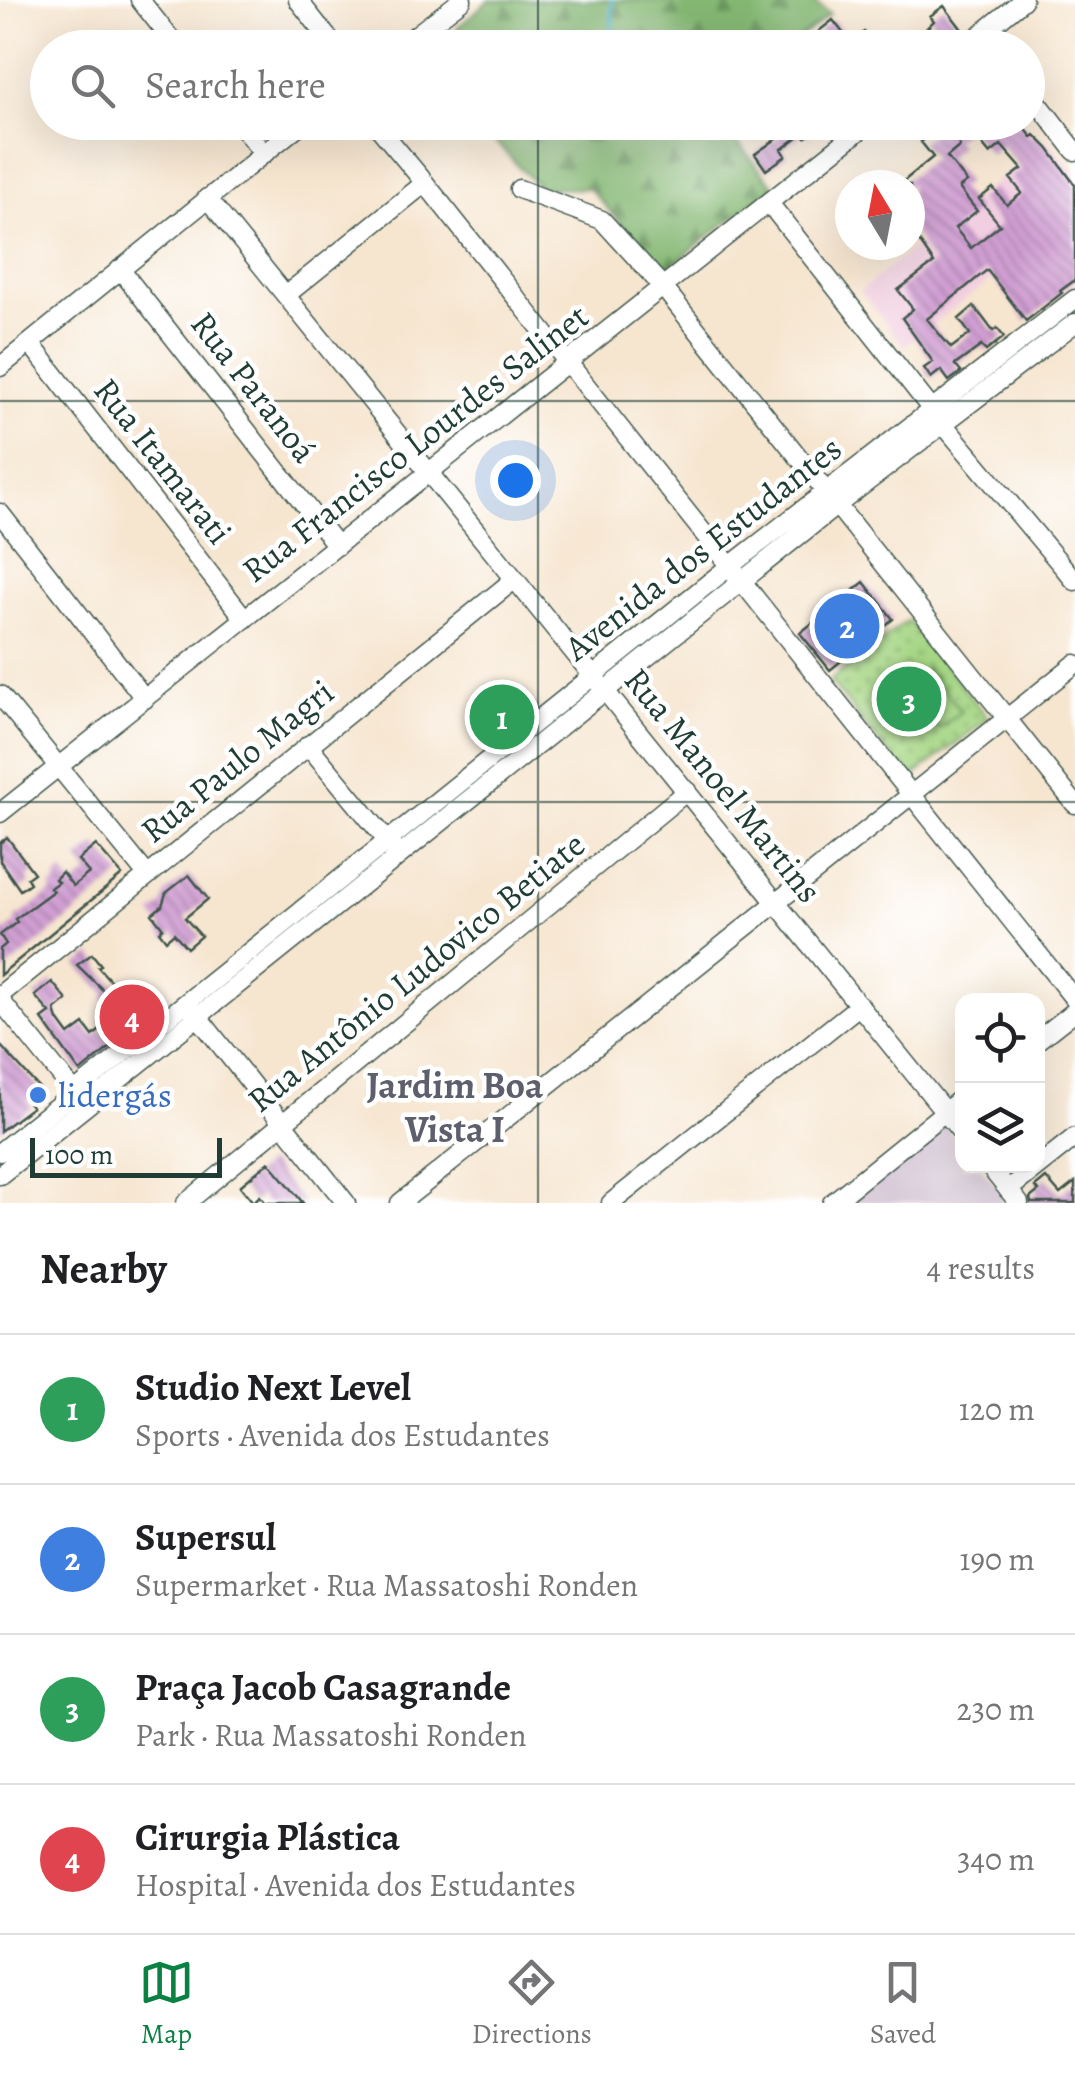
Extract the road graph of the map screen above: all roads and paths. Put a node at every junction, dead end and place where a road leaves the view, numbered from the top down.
1 (140, 0) edge
2 (298, 0) edge
3 (462, 0) edge
4 (1023, 0) edge
5 (164, 30) edge
6 (322, 30) edge
7 (423, 30) edge
8 (997, 30) edge
9 (1045, 112) edge
10 (253, 140) edge
11 (281, 140) edge
12 (389, 140) edge
13 (848, 140) edge
14 (1075, 151) edge
15 (264, 154) junction
16 (425, 183) junction
17 (519, 190) dead end
18 (207, 198) junction
19 (769, 203) junction
20 (120, 269) junction
21 (663, 286) junction
22 (286, 295) junction
23 (1075, 299) edge
24 (1075, 323) edge
25 (30, 343) junction
26 (1019, 355) junction
27 (568, 362) junction
28 (0, 367) edge
29 (932, 409) junction
30 (944, 426) junction
31 (430, 473) junction
32 (832, 498) junction
33 (0, 513) edge
34 (337, 546) junction
35 (730, 566) junction
36 (515, 579) junction
37 (742, 582) junction
38 (1075, 582) edge
39 (246, 619) junction
40 (1075, 664) edge
41 (600, 684) junction
42 (0, 695) edge
43 (144, 699) junction
44 (1007, 718) junction
45 (308, 745) junction
46 (57, 768) junction
47 (687, 791) junction
48 (910, 795) junction
49 (1075, 804) edge
50 (0, 813) edge
51 (394, 850) junction
52 (147, 875) junction
53 (777, 902) junction
54 (0, 997) edge
55 (1075, 1000) edge
56 (186, 1001) junction
57 (860, 1005) junction
58 (1075, 1011) edge
59 (198, 1016) junction
60 (1045, 1035) edge
61 (79, 1099) junction
62 (955, 1103) edge
63 (945, 1111) junction
64 (955, 1123) edge
65 (282, 1125) junction
66 (1075, 1137) edge
67 (0, 1152) edge
68 (995, 1173) edge
69 (0, 1175) edge
70 (1014, 1197) edge
71 (186, 1203) edge
72 (346, 1203) edge
73 (400, 1203) edge
74 (611, 1203) edge
75 (832, 1203) edge

1 - 5 street
2 - 6 street
3 - 7 street
4 - 8 street
9 - 14 street
10 - 15 street
11 - 15 street
12 - 16 street
13 - 19 street, Rua Francisco Lourdes Salinet
15 - 18 street
16 - 22 street
16 - 27 street
17 - 21 street
18 - 20 street
18 - 22 street, Rua Manoel Martins
19 - 21 street, Rua Francisco Lourdes Salinet
19 - 29 street
20 - 25 street
20 - 34 street, Rua Paranoá
21 - 27 street, Rua Francisco Lourdes Salinet
21 - 32 street
22 - 31 street, Rua Manoel Martins
23 - 26 street, Avenida dos Estudantes
24 - 26 street, Avenida dos Estudantes
25 - 28 street
25 - 39 street, Rua Itamarati
26 - 29 street, Avenida dos Estudantes
26 - 30 street, Avenida dos Estudantes
27 - 31 street, Rua Francisco Lourdes Salinet
27 - 35 street
29 - 30 street
29 - 32 street, Avenida dos Estudantes
30 - 32 street, Avenida dos Estudantes
30 - 38 street
31 - 34 street, Rua Francisco Lourdes Salinet
31 - 36 street, Rua Manoel Martins
32 - 35 street, Avenida dos Estudantes
32 - 37 street, Avenida dos Estudantes
32 - 44 street
33 - 43 street
34 - 39 street, Rua Francisco Lourdes Salinet
35 - 37 street
35 - 41 street, Avenida dos Estudantes
36 - 41 street, Rua Manoel Martins
36 - 45 street, Rua Paulo Magri
37 - 41 street, Avenida dos Estudantes
37 - 48 street
39 - 43 street, Rua Francisco Lourdes Salinet
40 - 44 street
41 - 47 street, Rua Manoel Martins
41 - 51 street, Avenida dos Estudantes
42 - 46 street
43 - 46 street, Rua Francisco Lourdes Salinet
44 - 48 street
44 - 49 street
45 - 51 street
45 - 52 street, Rua Paulo Magri
46 - 50 street, Rua Francisco Lourdes Salinet
46 - 52 street
47 - 53 street, Rua Manoel Martins
47 - 65 street, Rua Antônio Ludovico Betiate
48 - 53 street
48 - 55 street
51 - 56 street, Avenida dos Estudantes
51 - 59 street, Avenida dos Estudantes
52 - 54 street, Rua Paulo Magri
53 - 57 street, Rua Manoel Martins
53 - 73 street
54 - 61 street
56 - 59 street
56 - 61 street, Avenida dos Estudantes
57 - 63 street, Rua Manoel Martins
57 - 74 street
58 - 60 street
59 - 61 street, Avenida dos Estudantes
59 - 65 street
61 - 67 street, Avenida dos Estudantes
61 - 69 street, Avenida dos Estudantes
62 - 63 street
63 - 64 street, Rua Manoel Martins
63 - 75 street
65 - 71 street, Rua Antônio Ludovico Betiate
65 - 72 street
66 - 70 street
68 - 70 street

